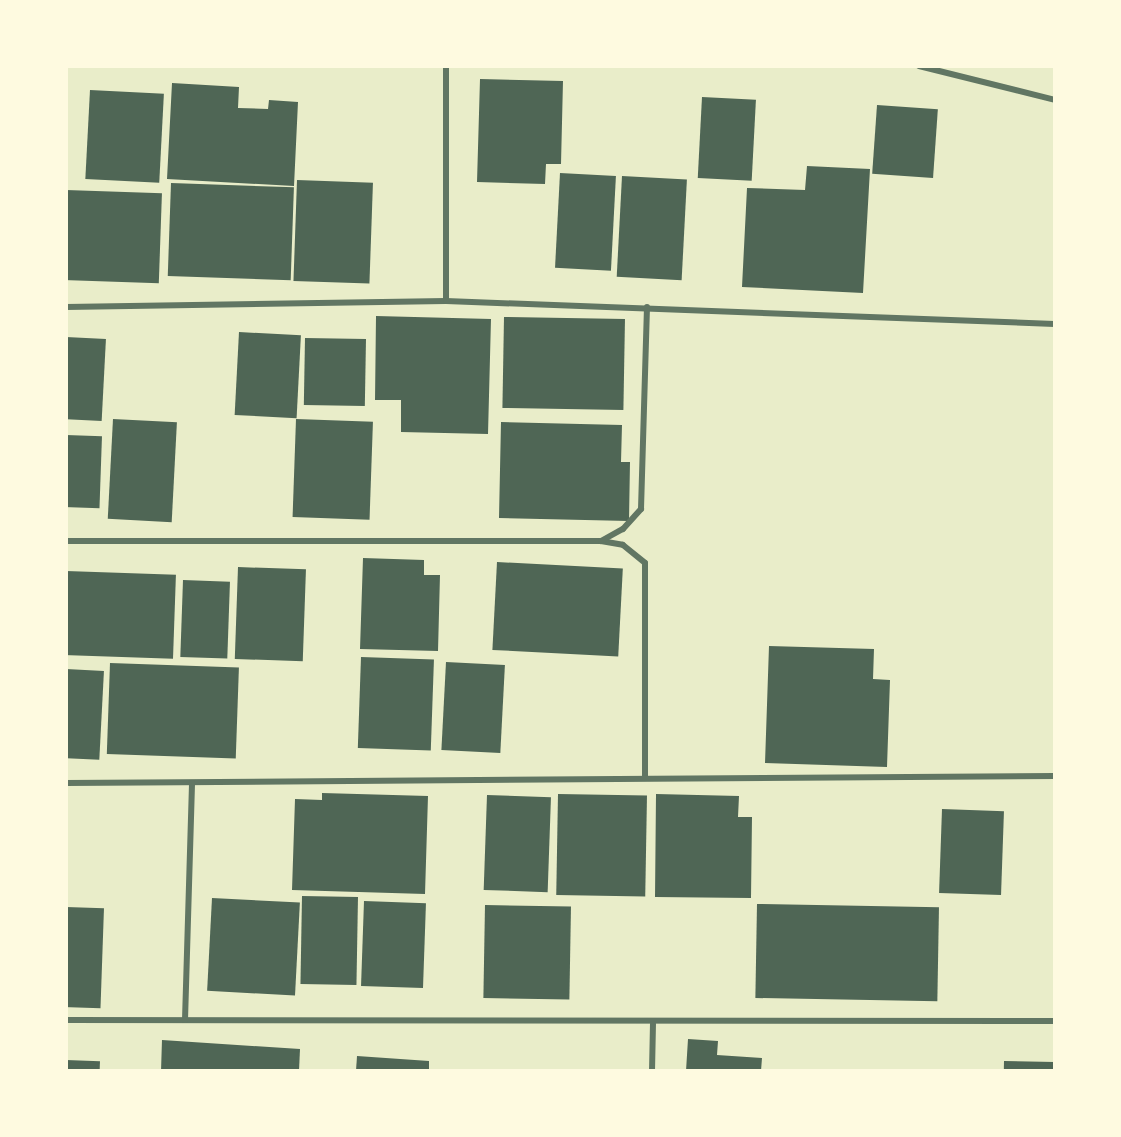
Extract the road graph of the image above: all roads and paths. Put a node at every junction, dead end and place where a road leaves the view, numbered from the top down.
1 (446, 66) edge
2 (919, 66) edge
3 (1055, 100) edge
4 (446, 301) junction
5 (66, 307) edge
6 (647, 307) junction
7 (1055, 324) edge
8 (66, 541) edge
9 (601, 541) junction
10 (1055, 776) edge
11 (645, 777) junction
12 (66, 783) edge
13 (192, 783) junction
14 (66, 1020) edge
15 (185, 1020) junction
16 (1055, 1021) edge
17 (653, 1024) junction
18 (652, 1071) edge

1 - 4 street
2 - 3 street
4 - 5 street
4 - 6 street
6 - 7 street
6 - 9 street
8 - 9 street
9 - 11 street
10 - 11 street
11 - 13 street
12 - 13 street
13 - 15 street
14 - 15 street
15 - 17 street
16 - 17 street
17 - 18 street

